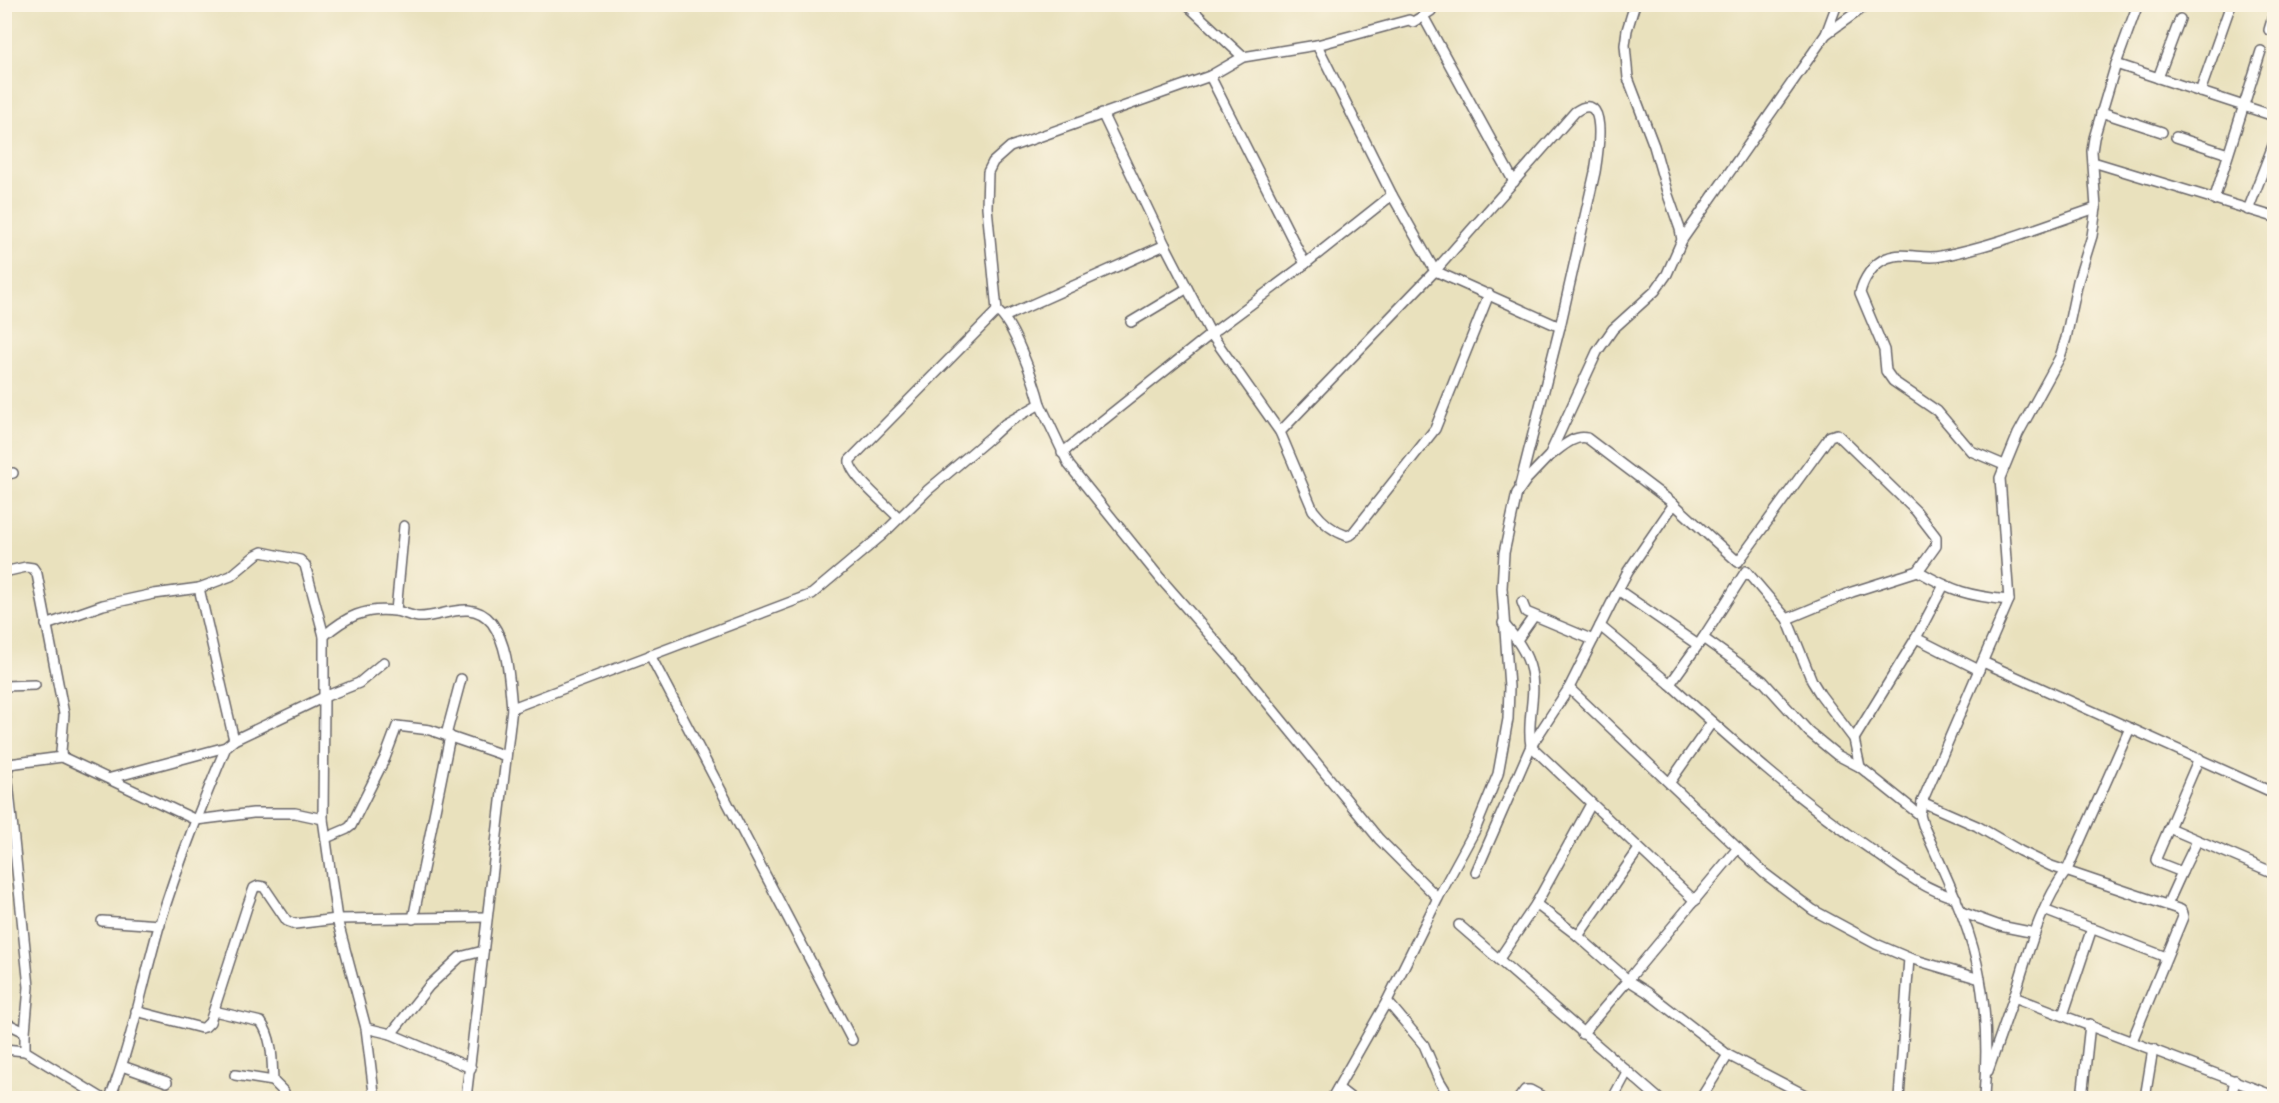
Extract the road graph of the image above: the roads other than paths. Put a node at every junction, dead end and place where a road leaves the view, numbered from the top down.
1 (1186, 4) edge
2 (1431, 4) edge
3 (1635, 4) edge
4 (1837, 4) edge
5 (1868, 4) edge
6 (2138, 4) edge
7 (2231, 4) edge
8 (2274, 13) edge
9 (1423, 16) junction
10 (2180, 19) dead end
11 (2270, 30) dead end
12 (1826, 33) junction
13 (1317, 45) junction
14 (2261, 51) dead end
15 (1243, 57) junction
16 (2116, 64) junction
17 (1210, 76) junction
18 (2158, 78) junction
19 (2200, 92) junction
20 (2243, 106) junction
21 (2102, 112) junction
22 (1102, 113) junction
23 (2274, 116) edge
24 (2162, 132) dead end
25 (2176, 136) dead end
26 (2274, 143) edge
27 (2228, 154) junction
28 (2092, 162) junction
29 (1514, 182) junction
30 (1392, 195) junction
31 (2214, 200) junction
32 (2096, 208) junction
33 (2248, 210) junction
34 (2274, 217) edge
35 (1682, 240) junction
36 (1164, 245) junction
37 (1305, 264) junction
38 (1435, 271) junction
39 (1186, 289) junction
40 (1489, 294) junction
41 (1001, 314) junction
42 (1131, 322) dead end
43 (1560, 327) junction
44 (1211, 334) junction
45 (1040, 404) junction
46 (1281, 432) junction
47 (1062, 453) junction
48 (1549, 456) junction
49 (2004, 465) junction
50 (1517, 493) junction
51 (1674, 504) junction
52 (899, 518) junction
53 (404, 526) dead end
54 (1738, 562) junction
55 (1746, 571) junction
56 (1918, 571) junction
57 (4, 572) edge
58 (1944, 585) junction
59 (199, 588) junction
60 (1618, 590) junction
61 (2009, 600) junction
62 (1522, 602) dead end
63 (396, 611) junction
64 (1534, 616) junction
65 (1787, 618) junction
66 (1503, 622) junction
67 (46, 625) junction
68 (1600, 626) junction
69 (324, 636) junction
70 (1916, 638) junction
71 (1516, 640) junction
72 (1593, 640) junction
73 (1700, 641) junction
74 (650, 655) junction
75 (384, 662) dead end
76 (1981, 666) junction
77 (461, 679) dead end
78 (1670, 684) junction
79 (4, 686) edge
80 (35, 686) dead end
81 (1569, 688) junction
82 (324, 696) junction
83 (512, 708) junction
84 (1712, 722) junction
85 (2130, 728) junction
86 (448, 735) junction
87 (1854, 739) junction
88 (230, 744) junction
89 (1531, 746) junction
90 (506, 756) junction
91 (62, 757) junction
92 (2199, 758) junction
93 (1860, 767) junction
94 (111, 778) junction
95 (1670, 782) junction
96 (2274, 793) edge
97 (1922, 802) junction
98 (1591, 804) junction
99 (1920, 814) junction
100 (323, 819) junction
101 (196, 820) junction
102 (2169, 828) junction
103 (326, 838) junction
104 (2197, 840) junction
105 (1738, 848) junction
106 (1639, 849) junction
107 (2067, 870) junction
108 (1476, 872) dead end
109 (2182, 872) junction
110 (2274, 873) edge
111 (1438, 898) junction
112 (1956, 898) junction
113 (1695, 901) junction
114 (1536, 904) junction
115 (2167, 905) junction
116 (2044, 910) junction
117 (1961, 912) junction
118 (487, 917) junction
119 (337, 919) junction
120 (413, 919) junction
121 (102, 921) dead end
122 (160, 924) junction
123 (1459, 925) dead end
124 (2091, 928) junction
125 (2035, 933) junction
126 (1578, 936) junction
127 (483, 951) junction
128 (2166, 957) junction
129 (1909, 958) junction
130 (1498, 959) junction
131 (1631, 977) junction
132 (1980, 979) junction
133 (2014, 997) junction
134 (1387, 1001) junction
135 (136, 1011) junction
136 (214, 1011) junction
137 (2063, 1015) junction
138 (4, 1022) edge
139 (2090, 1024) junction
140 (366, 1028) junction
141 (25, 1032) junction
142 (391, 1034) junction
143 (1582, 1034) junction
144 (852, 1040) dead end
145 (2132, 1041) junction
146 (4, 1049) edge
147 (2153, 1049) junction
148 (25, 1051) junction
149 (1728, 1055) junction
150 (122, 1066) junction
151 (471, 1068) junction
152 (1627, 1072) junction
153 (235, 1076) dead end
154 (1986, 1078) junction
155 (2235, 1080) junction
156 (273, 1081) junction
157 (167, 1082) dead end
158 (1338, 1088) junction
159 (2274, 1095) edge
160 (102, 1098) edge
161 (110, 1098) edge
162 (285, 1098) edge
163 (373, 1098) edge
164 (466, 1098) edge
165 (1332, 1098) edge
166 (1351, 1098) edge
167 (1450, 1098) edge
168 (1519, 1098) edge
169 (1545, 1098) edge
170 (1613, 1098) edge
171 (1658, 1098) edge
172 (1701, 1098) edge
173 (1811, 1098) edge
174 (1899, 1098) edge
175 (1984, 1098) edge
176 (2082, 1098) edge
177 (2145, 1098) edge
178 (2231, 1098) edge

1 - 15 street
2 - 9 street
3 - 35 street
4 - 12 street
5 - 12 street
6 - 16 street
7 - 19 street
8 - 11 street
9 - 13 street
9 - 29 street
10 - 18 street
12 - 35 street
13 - 15 street
13 - 30 street
14 - 20 street
15 - 17 street
16 - 18 street
16 - 21 street
17 - 22 street
17 - 37 street
18 - 19 street
19 - 20 street
20 - 23 street
20 - 27 street
21 - 24 street
21 - 28 street
22 - 36 street
22 - 41 street
25 - 27 street
26 - 33 street
27 - 31 street
28 - 31 street
28 - 32 street
29 - 38 street
29 - 43 street
30 - 37 street
30 - 38 street
31 - 33 street
32 - 49 street
32 - 49 street
33 - 34 street
35 - 48 street
36 - 39 street
36 - 41 street
37 - 44 street
38 - 40 street
38 - 46 street
39 - 42 street
39 - 44 street
40 - 43 street
40 - 46 street
41 - 45 street
41 - 52 street
43 - 50 street
44 - 46 street
44 - 47 street
45 - 47 street
45 - 52 street
47 - 111 street
48 - 50 street
48 - 51 street
49 - 61 street
50 - 66 street
51 - 54 street
51 - 60 street
52 - 74 street
53 - 63 street
54 - 55 street
54 - 56 street
55 - 65 street
55 - 73 street
56 - 58 street
56 - 65 street
57 - 67 street
58 - 61 street
58 - 70 street
59 - 67 street
59 - 69 street
59 - 88 street
60 - 68 street
60 - 73 street
61 - 76 street
62 - 64 street
63 - 69 street
63 - 83 street
64 - 71 street
64 - 72 street
65 - 87 street
66 - 71 street
66 - 111 street
67 - 91 street
68 - 72 street
68 - 78 street
69 - 82 street
70 - 76 street
70 - 87 street
71 - 89 street
72 - 81 street
73 - 78 street
73 - 93 street
74 - 83 street
74 - 144 street
75 - 82 street
76 - 85 street
76 - 97 street
77 - 86 street
78 - 84 street
79 - 80 street
81 - 89 street
81 - 95 street
82 - 88 street
82 - 100 street
83 - 90 street
84 - 95 street
84 - 112 street
85 - 92 street
85 - 107 street
86 - 90 street
86 - 103 street
86 - 120 street
87 - 93 street
88 - 94 street
88 - 101 street
89 - 98 street
89 - 108 street
90 - 118 street
91 - 94 street
91 - 141 street
92 - 96 street
92 - 102 street
93 - 99 street
94 - 101 street
95 - 105 street
97 - 99 street
97 - 107 street
98 - 106 street
98 - 114 street
99 - 112 street
100 - 101 street
100 - 103 street
101 - 122 street
102 - 104 street
102 - 109 street
103 - 119 street
104 - 109 street
104 - 110 street
105 - 113 street
105 - 129 street
106 - 113 street
106 - 126 street
107 - 115 street
107 - 116 street
109 - 115 street
111 - 134 street
112 - 117 street
113 - 131 street
114 - 126 street
114 - 130 street
115 - 128 street
116 - 124 street
116 - 125 street
117 - 125 street
117 - 132 street
118 - 120 street
118 - 127 street
119 - 120 street
119 - 136 street
119 - 140 street
121 - 122 street
122 - 135 street
123 - 130 street
124 - 128 street
124 - 137 street
125 - 133 street
126 - 131 street
127 - 142 street
127 - 151 street
128 - 145 street
129 - 132 street
129 - 174 street
130 - 143 street
131 - 143 street
131 - 149 street
132 - 154 street
133 - 137 street
133 - 154 street
134 - 158 street
134 - 167 street
135 - 136 street
135 - 150 street
136 - 156 street
137 - 139 street
138 - 141 street
139 - 145 street
139 - 176 street
140 - 142 street
140 - 163 street
141 - 148 street
142 - 151 street
143 - 152 street
145 - 147 street
146 - 148 street
147 - 155 street
147 - 177 street
148 - 160 street
149 - 172 street
149 - 173 street
150 - 157 street
150 - 161 street
151 - 164 street
152 - 170 street
152 - 171 street
153 - 156 street
154 - 175 street
155 - 159 street
155 - 178 street
156 - 162 street
158 - 165 street
158 - 166 street
168 - 169 street

